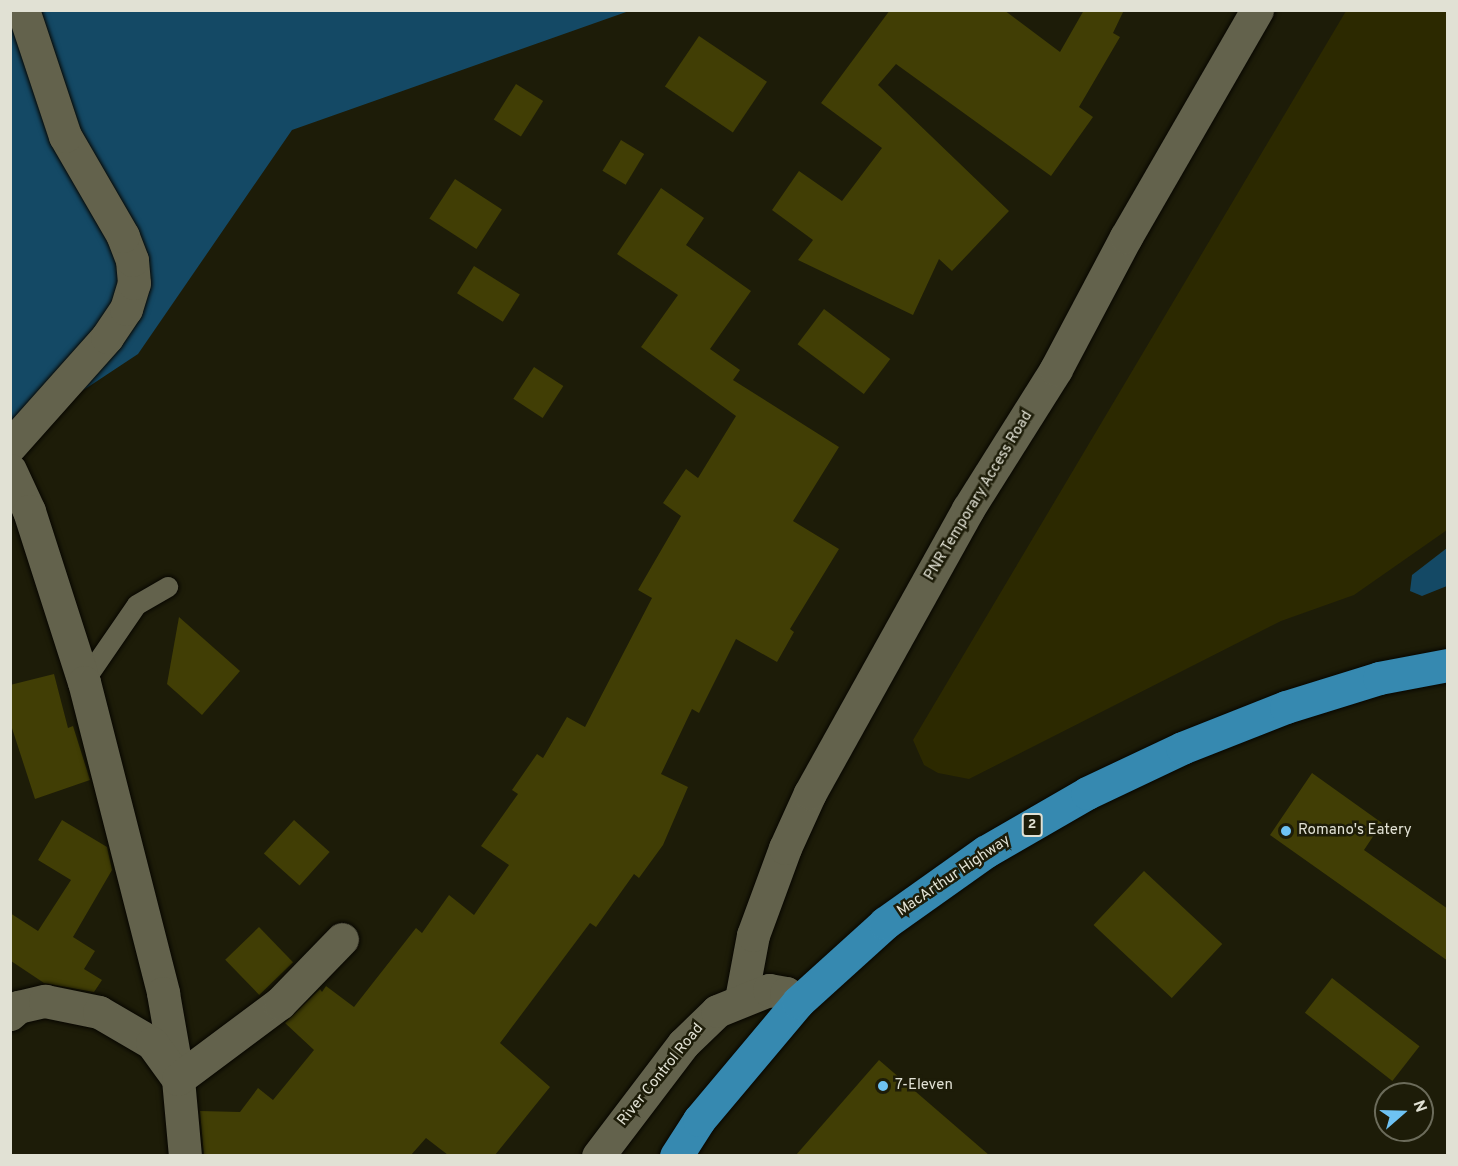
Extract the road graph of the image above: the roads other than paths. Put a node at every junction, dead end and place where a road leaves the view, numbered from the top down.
1 (23, 10) edge
2 (1257, 10) edge
3 (10, 446) edge
4 (10, 470) edge
5 (168, 587) dead end
6 (1448, 665) edge
7 (84, 682) junction
8 (342, 939) dead end
9 (741, 999) junction
10 (798, 1002) junction
11 (10, 1014) edge
12 (178, 1079) junction
13 (185, 1155) edge
14 (598, 1155) edge
15 (676, 1155) edge

1 - 3 street
2 - 9 street, PNR Temporary Access Road
4 - 7 street
5 - 7 lane
6 - 10 highway, MacArthur Highway / 2
7 - 12 street
8 - 12 street
9 - 10 street, River Control Road
9 - 14 street, River Control Road
10 - 15 highway, MacArthur Highway / 2
11 - 12 street
12 - 13 street

